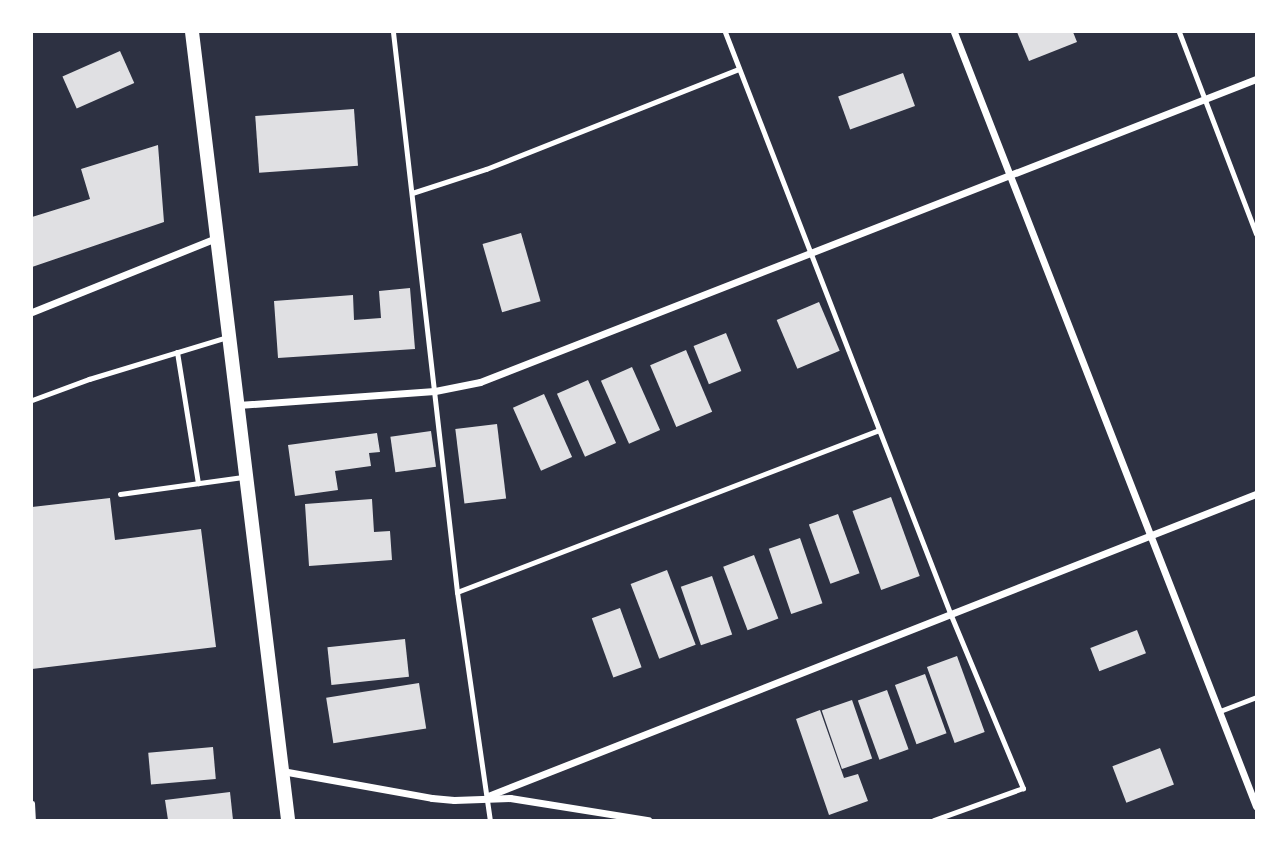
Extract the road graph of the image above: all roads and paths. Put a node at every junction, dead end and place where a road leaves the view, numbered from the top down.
1 (192, 32) edge
2 (393, 32) edge
3 (724, 32) edge
4 (954, 32) edge
5 (1179, 32) edge
6 (739, 69) junction
7 (1256, 79) edge
8 (1204, 100) junction
9 (1010, 175) junction
10 (412, 192) junction
11 (1256, 234) edge
12 (219, 236) junction
13 (809, 254) junction
14 (32, 312) edge
15 (230, 336) junction
16 (177, 352) junction
17 (435, 391) junction
18 (32, 400) edge
19 (238, 405) junction
20 (878, 430) junction
21 (246, 477) junction
22 (198, 483) junction
23 (120, 494) dead end
24 (1256, 494) edge
25 (1153, 534) junction
26 (457, 592) junction
27 (950, 613) junction
28 (1256, 697) edge
29 (1220, 711) junction
30 (282, 771) junction
31 (488, 796) junction
32 (32, 803) edge
33 (1256, 806) edge
34 (33, 821) edge
35 (289, 821) edge
36 (490, 821) edge
37 (648, 821) edge
38 (934, 821) edge

1 - 12 main road
2 - 10 lane
3 - 6 lane
4 - 9 street
5 - 8 lane
6 - 10 lane
6 - 13 lane
7 - 8 street
8 - 9 street
8 - 11 lane
9 - 13 street
9 - 25 street
10 - 17 lane
12 - 14 street
12 - 15 main road
13 - 17 street
13 - 20 lane
15 - 16 lane
15 - 19 main road
16 - 18 lane
16 - 22 lane
17 - 19 street
17 - 26 lane
19 - 21 main road
20 - 26 lane
20 - 27 lane
21 - 22 lane
21 - 30 main road
22 - 23 lane
24 - 25 street
25 - 27 street
25 - 29 street
26 - 31 lane
27 - 31 street
27 - 38 lane
28 - 29 lane
29 - 33 street
30 - 31 street
30 - 35 main road
31 - 36 lane
31 - 37 street
32 - 34 lane

